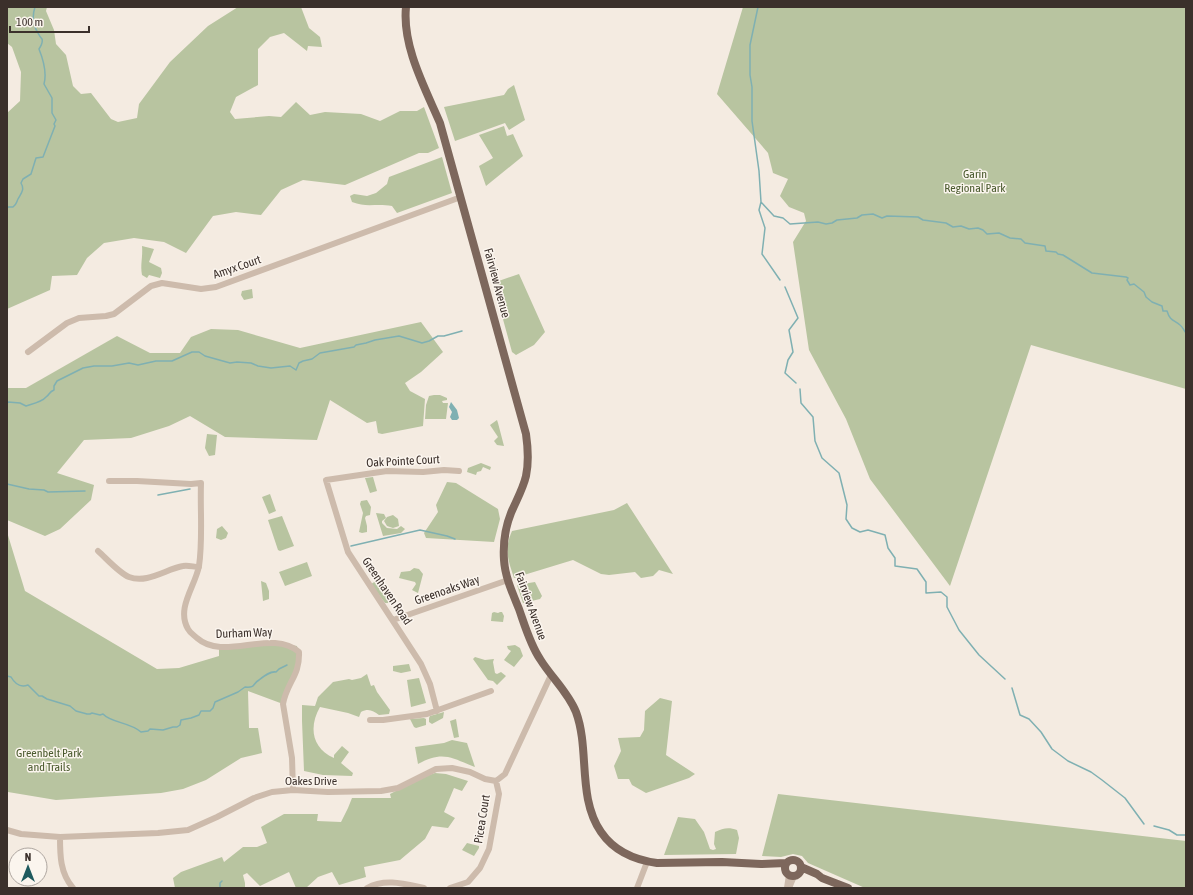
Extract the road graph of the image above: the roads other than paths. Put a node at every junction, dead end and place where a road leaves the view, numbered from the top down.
1 (406, 7) edge
2 (461, 197) junction
3 (28, 352) dead end
4 (458, 471) dead end
5 (326, 480) joint
6 (109, 481) dead end
7 (98, 550) dead end
8 (199, 567) junction
9 (508, 580) junction
10 (393, 620) junction
11 (551, 674) junction
12 (491, 691) dead end
13 (437, 711) junction
14 (370, 720) dead end
15 (496, 781) junction
16 (294, 790) junction
17 (7, 830) edge
18 (60, 837) junction
19 (647, 862) junction
20 (792, 871) junction
21 (73, 888) edge
22 (367, 888) edge
23 (424, 888) edge
24 (450, 888) edge
25 (637, 888) edge
26 (788, 888) edge
27 (848, 888) edge

1 - 2 main road, Fairview Avenue
2 - 3 street, Amyx Court
2 - 9 main road, Fairview Avenue
4 - 5 street, Oak Pointe Court
5 - 10 street, Greenhaven Road
6 - 8 street, Durham Way
7 - 8 street
8 - 16 street, Durham Way
9 - 10 street, Greenoaks Way
9 - 11 main road, Fairview Avenue
10 - 13 street, Greenhaven Road
11 - 15 street
11 - 19 main road, Fairview Avenue
12 - 13 street
13 - 14 street
15 - 16 street, Oakes Drive
15 - 24 street, Picea Court
16 - 18 street, Oakes Drive
17 - 18 street, Oakes Drive
18 - 21 street
19 - 20 main road, Fairview Avenue
19 - 25 street
20 - 26 street
20 - 27 main road, Fairview Avenue
22 - 23 street

